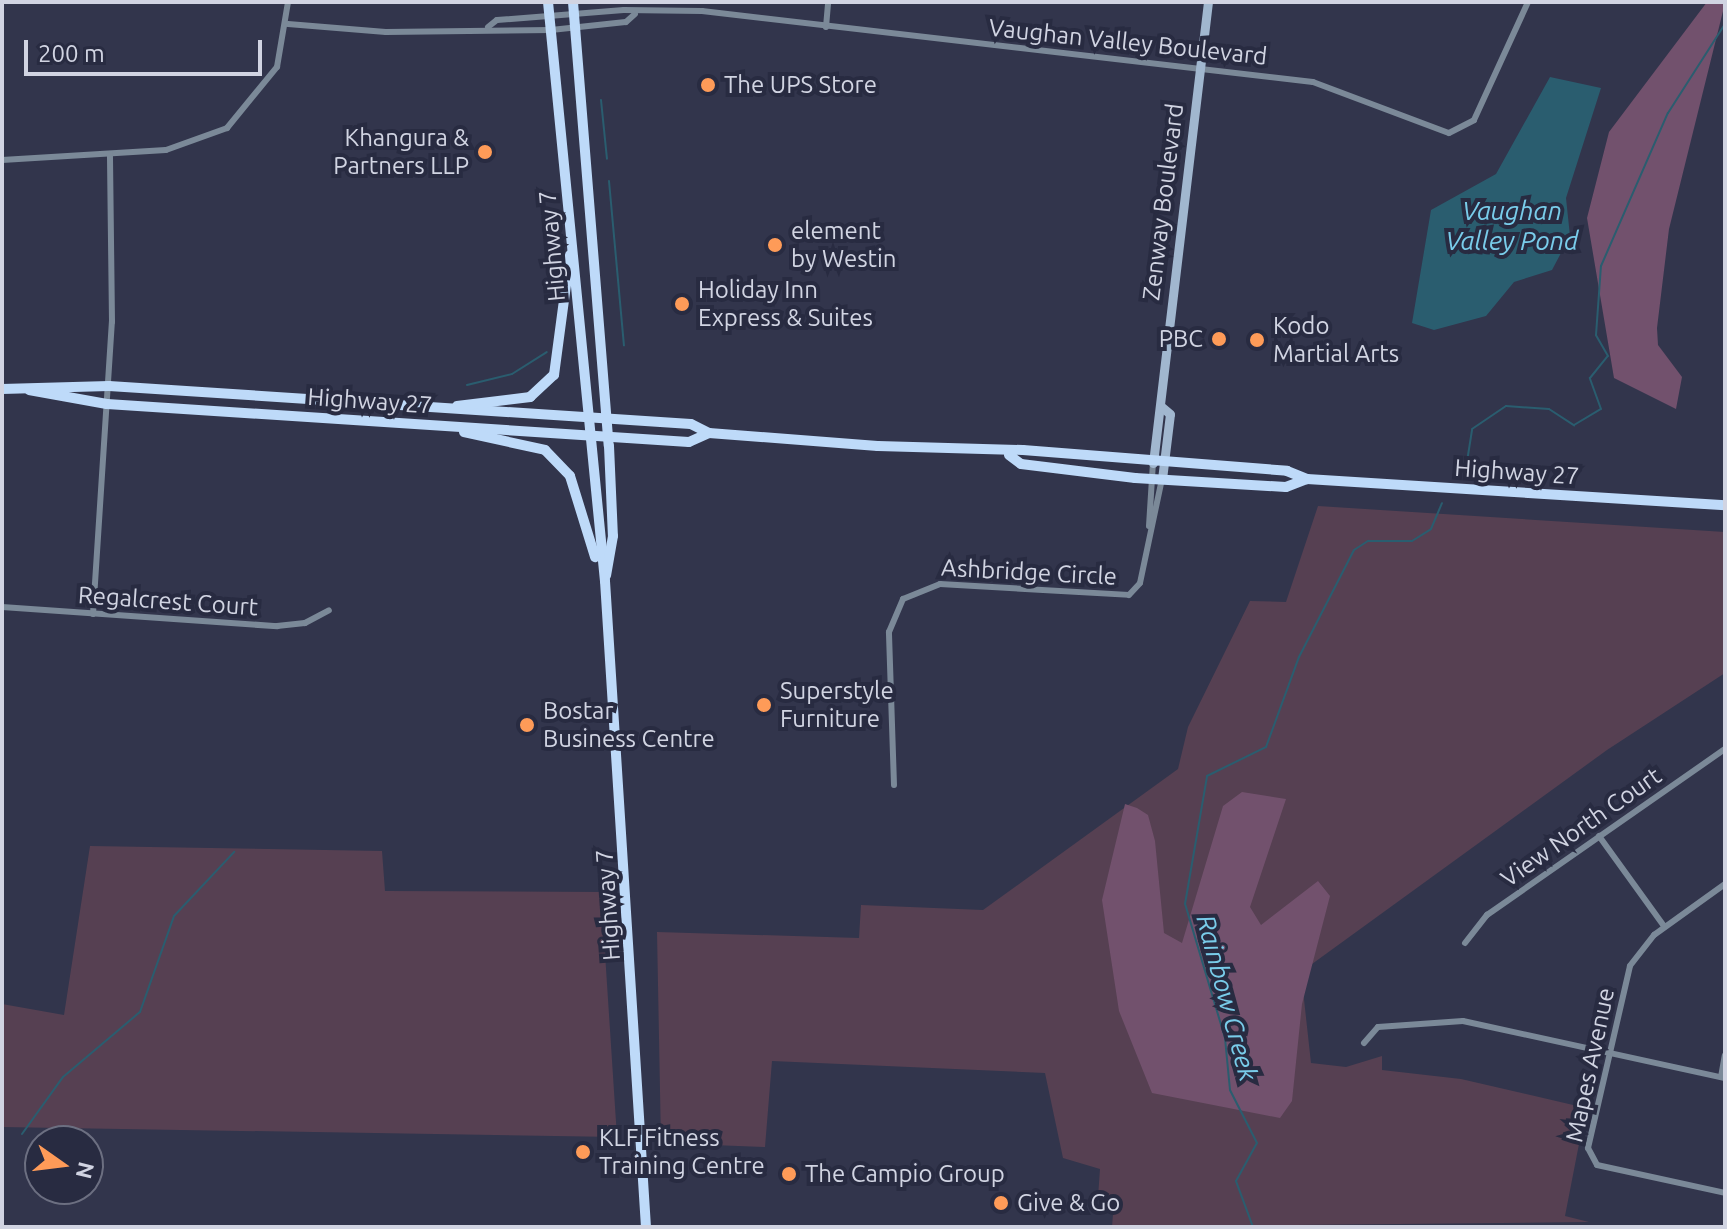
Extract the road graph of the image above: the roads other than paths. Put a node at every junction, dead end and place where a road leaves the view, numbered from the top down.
1 (288, 2) edge
2 (548, 2) edge
3 (573, 2) edge
4 (828, 2) edge
5 (1208, 2) edge
6 (1528, 2) edge
7 (635, 14) junction
8 (575, 15) junction
9 (550, 16) junction
10 (288, 24) junction
11 (488, 27) junction
12 (826, 27) junction
13 (576, 28) junction
14 (551, 30) junction
15 (1200, 68) junction
16 (110, 154) junction
17 (2, 160) edge
18 (572, 245) junction
19 (109, 386) junction
20 (2, 389) edge
21 (29, 390) junction
22 (107, 404) junction
23 (431, 409) junction
24 (588, 421) junction
25 (606, 421) junction
26 (431, 425) junction
27 (709, 433) junction
28 (589, 434) junction
29 (607, 435) junction
30 (1009, 455) junction
31 (1159, 464) junction
32 (1156, 479) junction
33 (1307, 479) junction
34 (1725, 505) edge
35 (1149, 526) junction
36 (605, 581) junction
37 (2, 607) edge
38 (329, 610) dead end
39 (93, 614) junction
40 (1725, 749) edge
41 (894, 785) dead end
42 (1599, 836) junction
43 (1725, 884) edge
44 (1664, 926) junction
45 (1465, 943) dead end
46 (1364, 1043) dead end
47 (1609, 1052) junction
48 (1725, 1055) edge
49 (1723, 1078) edge
50 (1725, 1193) edge
51 (646, 1227) edge

1 - 10 street
2 - 9 main road, Highway 7
3 - 8 main road, Highway 7
4 - 12 street
5 - 15 street, Zenway Boulevard
6 - 15 street, Vaughan Valley Boulevard
7 - 8 street, Vaughan Valley Boulevard
7 - 12 street, Vaughan Valley Boulevard
7 - 13 street, Vaughan Valley Boulevard
8 - 9 street, Vaughan Valley Boulevard
8 - 13 main road, Highway 7
9 - 11 street, Vaughan Valley Boulevard
9 - 14 main road, Highway 7
10 - 11 street
10 - 16 street
11 - 14 street, Vaughan Valley Boulevard
12 - 15 street, Vaughan Valley Boulevard
13 - 14 street, Vaughan Valley Boulevard
13 - 25 main road, Highway 7
14 - 18 main road, Highway 7
15 - 31 street, Zenway Boulevard
16 - 17 street
16 - 19 street
18 - 23 main road
18 - 24 main road, Highway 7
19 - 21 main road, Highway 27
19 - 22 street
19 - 23 main road, Highway 27
20 - 21 main road, Highway 27
21 - 22 main road, Highway 27
22 - 26 main road, Highway 27
22 - 39 street
23 - 24 main road, Highway 27
24 - 25 main road, Highway 27
24 - 28 main road, Highway 7
25 - 27 main road, Highway 27
25 - 29 main road, Highway 7
26 - 28 main road, Highway 27
26 - 36 main road
27 - 29 main road, Highway 27
27 - 30 main road, Highway 27
28 - 29 main road, Highway 27
28 - 36 main road, Highway 7
29 - 36 main road, Highway 7
30 - 31 main road, Highway 27
30 - 32 main road, Highway 27
31 - 32 street, Zenway Boulevard
31 - 33 main road, Highway 27
32 - 33 main road, Highway 27
32 - 35 street, Ashbridge Circle
32 - 35 street, Ashbridge Circle
33 - 34 main road, Highway 27
35 - 41 street, Ashbridge Circle
36 - 51 main road, Highway 7
37 - 39 street, Regalcrest Court
38 - 39 street, Regalcrest Court
40 - 42 street, View North Court
42 - 44 street
42 - 45 street, View North Court
43 - 44 street, Mapes Avenue
44 - 47 street, Mapes Avenue
46 - 47 street
47 - 49 street
47 - 50 street, Mapes Avenue
48 - 49 street

